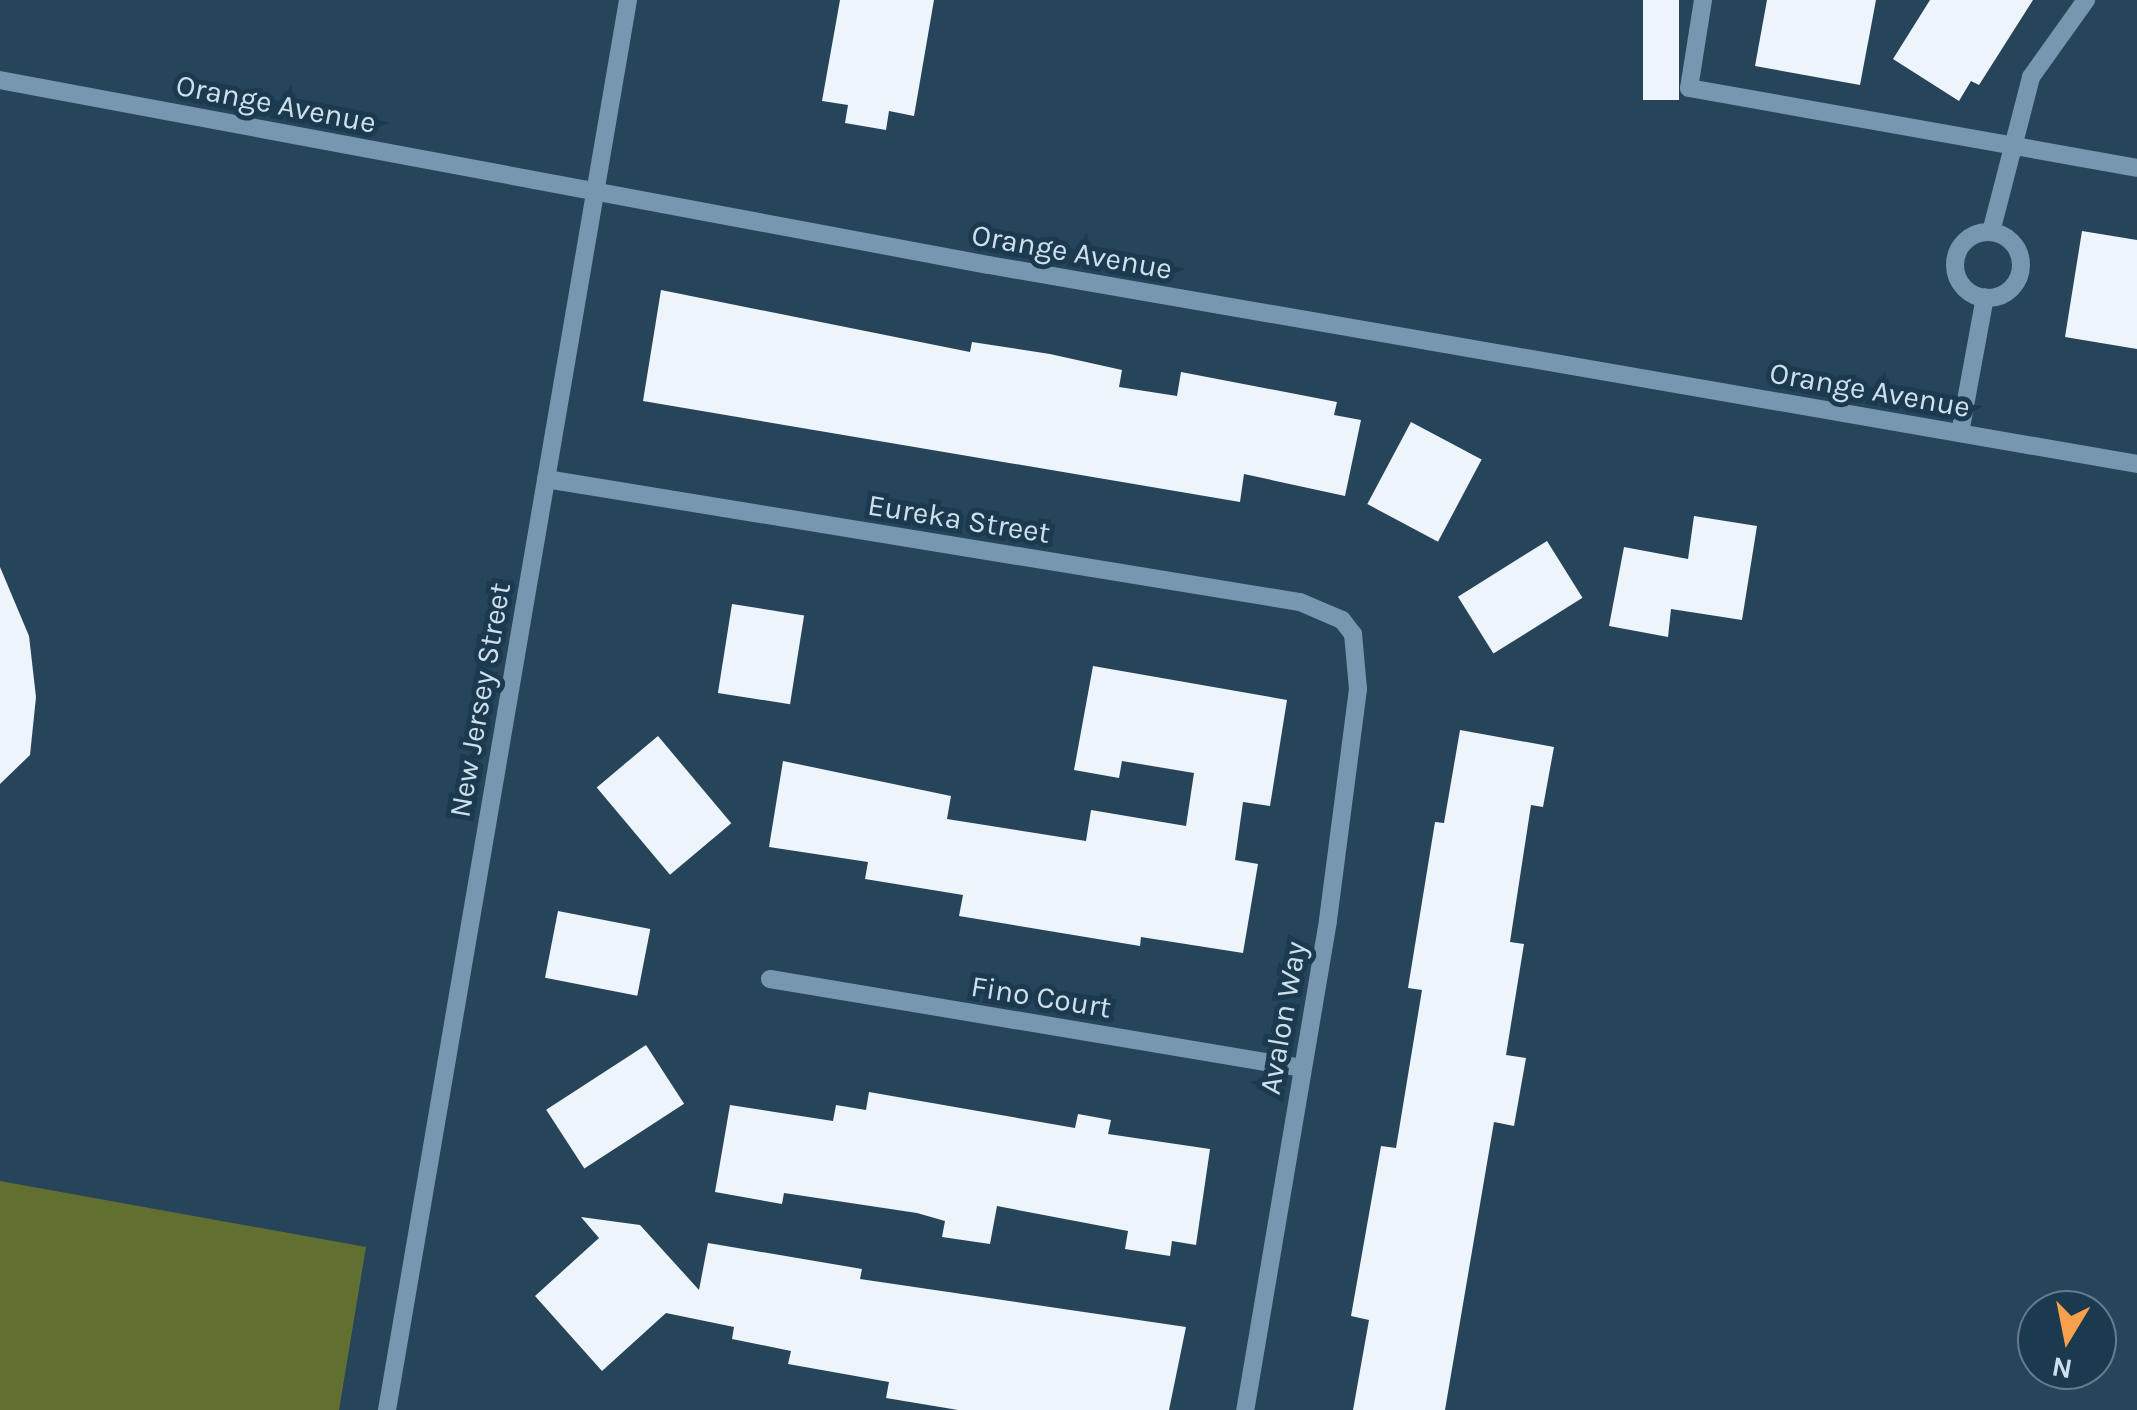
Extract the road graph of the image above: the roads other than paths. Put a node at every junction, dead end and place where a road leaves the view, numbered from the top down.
1 (628, 0) edge
2 (1703, 0) edge
3 (2086, 0) edge
4 (0, 80) edge
5 (2008, 148) junction
6 (2137, 168) edge
7 (596, 192) junction
8 (1992, 232) junction
9 (1985, 297) junction
10 (1960, 433) junction
11 (2137, 464) edge
12 (546, 480) junction
13 (1353, 634) joint
14 (770, 979) dead end
15 (1302, 1068) junction
16 (386, 1410) edge
17 (1245, 1410) edge

1 - 7 street, New Jersey Street
2 - 5 street
3 - 5 street
4 - 7 street, Orange Avenue
5 - 6 street
5 - 8 street
7 - 10 street, Orange Avenue
7 - 12 street, New Jersey Street
8 - 9 street
8 - 9 street
9 - 10 street
10 - 11 street, Orange Avenue
12 - 13 street, Eureka Street
12 - 16 street, New Jersey Street
13 - 15 street, Avalon Way
14 - 15 street, Fino Court
15 - 17 street, Avalon Way

